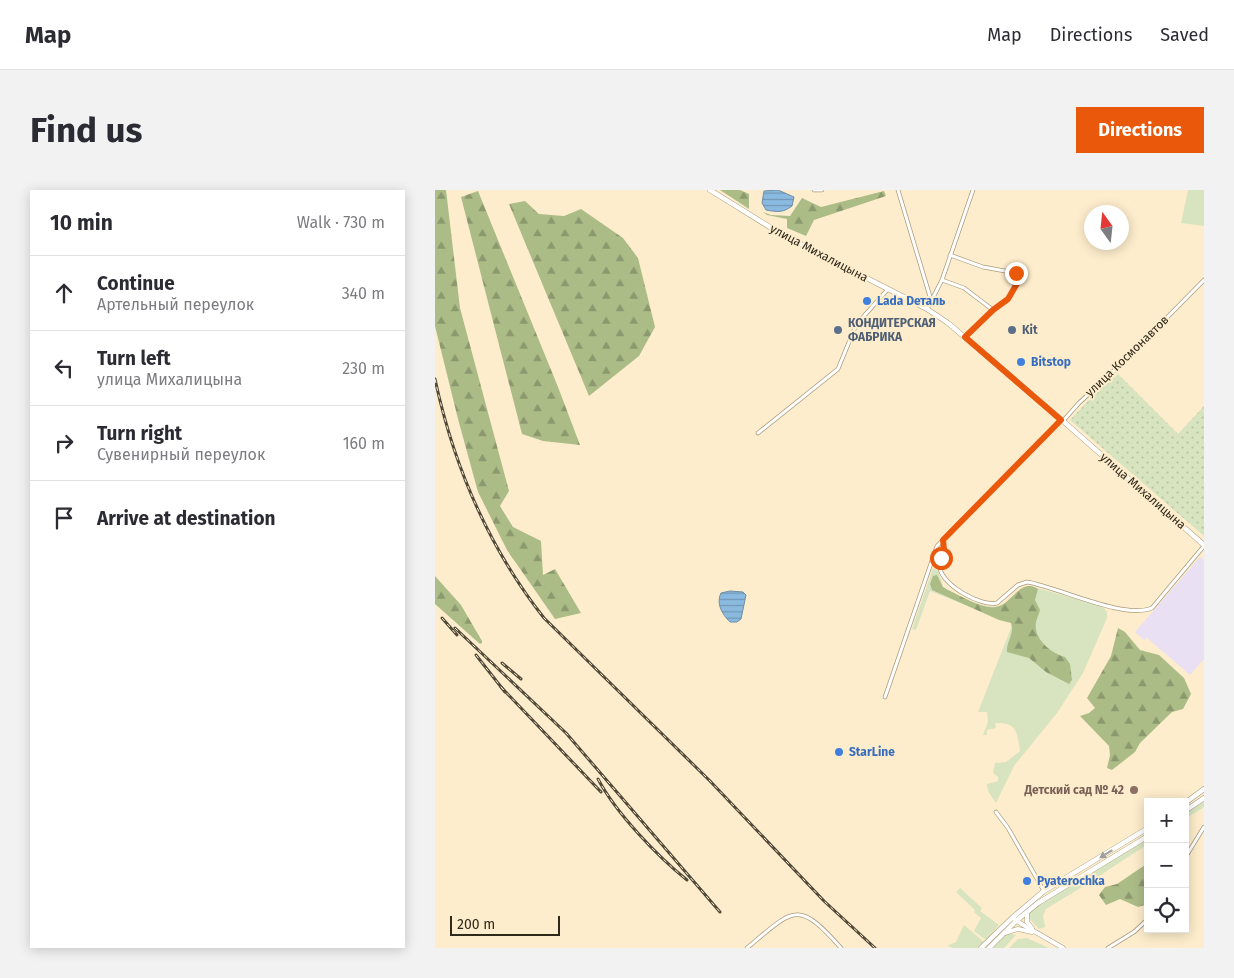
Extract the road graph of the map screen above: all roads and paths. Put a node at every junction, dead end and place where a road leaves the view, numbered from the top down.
1 (710, 190) edge
2 (814, 190) edge
3 (822, 190) edge
4 (898, 190) edge
5 (973, 190) edge
6 (949, 255) junction
7 (942, 280) junction
8 (1204, 280) edge
9 (888, 289) junction
10 (931, 300) junction
11 (927, 309) junction
12 (993, 310) junction
13 (965, 337) junction
14 (1062, 420) junction
15 (759, 433) dead end
16 (943, 540) junction
17 (1204, 546) edge
18 (885, 697) dead end
19 (1204, 789) edge
20 (1204, 798) edge
21 (1189, 800) edge
22 (1189, 808) edge
23 (996, 812) dead end
24 (1204, 827) edge
25 (1144, 830) edge
26 (1144, 838) edge
27 (1189, 851) edge
28 (1044, 892) junction
29 (1027, 910) junction
30 (1014, 919) junction
31 (1144, 923) edge
32 (1002, 934) junction
33 (1037, 934) junction
34 (747, 948) edge
35 (841, 948) edge
36 (981, 948) edge
37 (989, 948) edge
38 (1063, 948) edge
39 (1108, 948) edge

1 - 9 main road, улица Михалицына
2 - 3 street
4 - 10 street
5 - 6 street
6 - 7 street
6 - 12 street
7 - 10 street
7 - 12 street
8 - 14 street, улица Космонавтов
9 - 11 main road, улица Михалицына
9 - 15 street
10 - 11 street
11 - 13 main road, улица Михалицына
12 - 13 street
13 - 14 main road, улица Михалицына
14 - 16 street, улица Космонавтов
14 - 17 main road, улица Михалицына
16 - 17 street
16 - 18 street, улица Космонавтов
19 - 21 main road
20 - 22 main road
23 - 28 street
24 - 27 street
25 -> 28 main road
26 - 29 main road
28 - 30 main road
29 - 30 main road
29 - 33 main road
30 - 32 main road
30 - 33 main road
30 - 36 main road
31 - 39 street
32 - 33 main road
32 - 37 main road
33 - 38 main road
34 - 35 street

